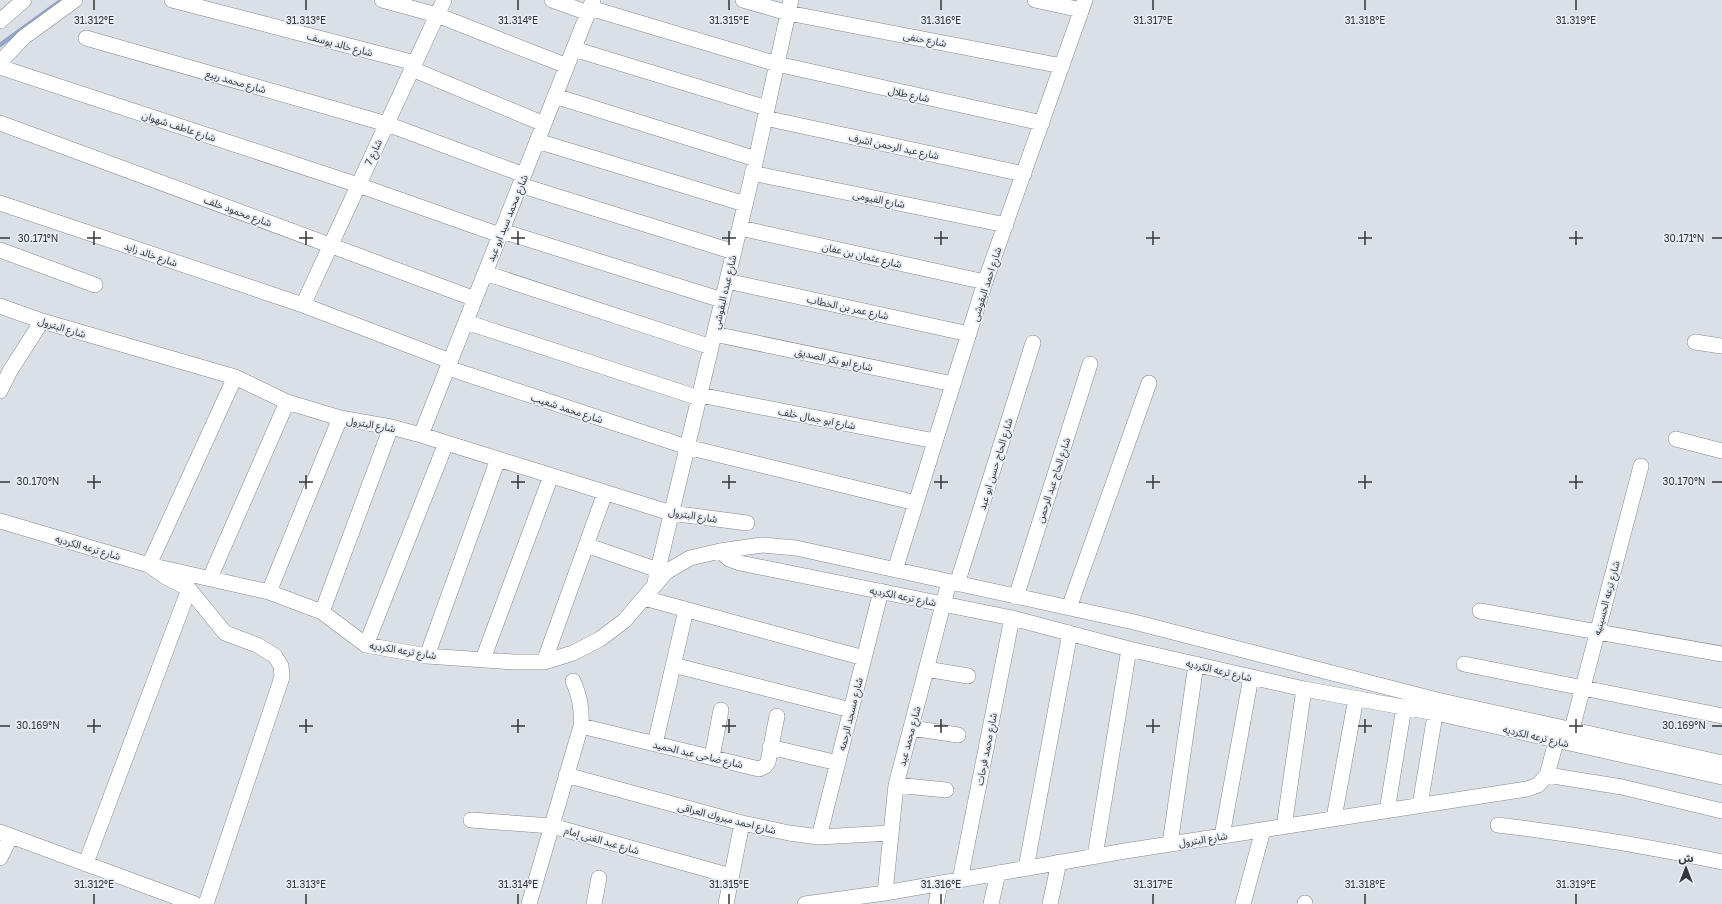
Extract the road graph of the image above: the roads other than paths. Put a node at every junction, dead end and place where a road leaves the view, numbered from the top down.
1 (24, 0) edge
2 (75, 0) edge
3 (172, 0) edge
4 (382, 0) edge
5 (444, 0) edge
6 (552, 0) edge
7 (743, 0) edge
8 (1035, 0) edge
9 (1083, 5) edge
10 (789, 6) edge
11 (590, 7) edge
12 (437, 15) junction
13 (0, 21) edge
14 (86, 38) dead end
15 (574, 49) junction
16 (0, 62) edge
17 (777, 64) junction
18 (413, 66) junction
19 (567, 66) junction
20 (1062, 66) junction
21 (0, 67) edge
22 (555, 96) junction
23 (766, 113) junction
24 (0, 123) edge
25 (1042, 123) junction
26 (387, 124) junction
27 (544, 124) junction
28 (537, 141) junction
29 (754, 166) junction
30 (1024, 174) junction
31 (522, 180) junction
32 (358, 185) junction
33 (0, 203) edge
34 (745, 204) junction
35 (1006, 224) junction
36 (740, 228) junction
37 (501, 233) junction
38 (330, 245) junction
39 (0, 250) edge
40 (734, 252) junction
41 (485, 274) junction
42 (727, 281) junction
43 (985, 282) junction
44 (95, 285) dead end
45 (475, 299) junction
46 (722, 300) junction
47 (303, 305) junction
48 (0, 306) edge
49 (42, 322) junction
50 (466, 322) junction
51 (969, 334) junction
52 (713, 340) junction
53 (1695, 342) dead end
54 (1033, 343) dead end
55 (1722, 346) edge
56 (1090, 364) dead end
57 (449, 365) junction
58 (235, 377) junction
59 (1149, 383) dead end
60 (953, 384) junction
61 (0, 391) edge
62 (699, 396) junction
63 (287, 402) junction
64 (340, 418) junction
65 (391, 426) junction
66 (421, 435) junction
67 (1676, 439) dead end
68 (935, 441) junction
69 (446, 443) junction
70 (687, 447) junction
71 (1722, 451) edge
72 (498, 459) junction
73 (1641, 466) dead end
74 (551, 476) junction
75 (605, 493) junction
76 (916, 503) junction
77 (671, 513) junction
78 (0, 521) edge
79 (746, 523) dead end
80 (586, 545) junction
81 (720, 551) junction
82 (149, 565) junction
83 (895, 570) junction
84 (657, 577) junction
85 (210, 578) junction
86 (953, 583) junction
87 (189, 589) junction
88 (881, 591) junction
89 (269, 592) junction
90 (1016, 597) junction
91 (644, 598) junction
92 (944, 604) junction
93 (1069, 608) junction
94 (686, 610) junction
95 (1480, 611) dead end
96 (322, 612) junction
97 (1012, 618) junction
98 (1597, 632) junction
99 (1070, 633) junction
100 (366, 645) junction
101 (1129, 649) junction
102 (1722, 654) edge
103 (427, 656) junction
104 (483, 658) junction
105 (864, 658) junction
106 (544, 662) junction
107 (1196, 664) junction
108 (1464, 664) dead end
109 (673, 665) junction
110 (926, 669) junction
111 (968, 676) dead end
112 (1251, 677) junction
113 (573, 681) dead end
114 (1582, 688) junction
115 (1304, 689) junction
116 (1356, 698) junction
117 (1404, 706) junction
118 (1436, 706) junction
119 (721, 710) dead end
120 (851, 710) junction
121 (777, 716) dead end
122 (1722, 716) edge
123 (580, 726) junction
124 (911, 728) junction
125 (1562, 732) junction
126 (958, 735) dead end
127 (655, 744) junction
128 (770, 747) junction
129 (712, 758) junction
130 (838, 763) junction
131 (1722, 763) edge
132 (566, 775) junction
133 (1547, 775) junction
134 (1722, 777) edge
135 (896, 785) junction
136 (946, 790) dead end
137 (1420, 806) junction
138 (1388, 811) junction
139 (1722, 811) edge
140 (1334, 818) junction
141 (471, 820) dead end
142 (742, 822) junction
143 (1498, 825) dead end
144 (552, 826) junction
145 (1284, 827) junction
146 (1263, 830) junction
147 (891, 833) junction
148 (6, 834) edge
149 (1222, 836) junction
150 (819, 837) junction
151 (1170, 844) junction
152 (1095, 856) junction
153 (0, 858) edge
154 (1059, 862) junction
155 (1722, 862) edge
156 (86, 864) junction
157 (1026, 868) junction
158 (998, 873) junction
159 (731, 876) junction
160 (599, 878) dead end
161 (960, 880) junction
162 (940, 883) junction
163 (882, 897) edge
164 (167, 899) edge
165 (195, 904) edge
166 (206, 904) edge
167 (529, 904) edge
168 (594, 904) edge
169 (726, 904) edge
170 (805, 904) edge
171 (936, 904) edge
172 (992, 904) edge
173 (1050, 904) edge
174 (1242, 904) edge

1 - 13 street
2 - 16 street
3 - 18 street, شارع خالد يوسف
4 - 12 street
5 - 12 street, شارع 7
6 - 11 street, شارع طلال
7 - 10 street, شارع حنفى
8 - 9 street
9 - 20 street, شارع احمد البقوشى
10 - 17 street, شارع عبده البقوشى
10 - 20 street, شارع حنفى
11 - 15 street, شارع محمد سيد ابو عيد
11 - 17 street, شارع طلال
12 - 18 street, شارع 7
12 - 19 street
14 - 26 street, شارع محمد ربيع
15 - 19 street, شارع محمد سيد ابو عيد
15 - 23 street, شارع عبد الرحمن اشرف
17 - 23 street, شارع عبده البقوشى
17 - 25 street, شارع طلال
18 - 26 street, شارع 7
18 - 27 street, شارع خالد يوسف
19 - 22 street, شارع محمد سيد ابو عيد
20 - 25 street, شارع احمد البقوشى
21 - 32 street, شارع عاطف شهوان
22 - 27 street, شارع محمد سيد ابو عيد
22 - 29 street, شارع الفيومى
23 - 29 street, شارع عبده البقوشى
23 - 30 street, شارع عبد الرحمن اشرف
24 - 38 street, شارع محمود خلف
25 - 30 street, شارع احمد البقوشى
26 - 31 street, شارع محمد ربيع
26 - 32 street, شارع 7
27 - 28 street, شارع محمد سيد ابو عيد
28 - 31 street, شارع محمد سيد ابو عيد
28 - 34 street
29 - 34 street, شارع عبده البقوشى
29 - 35 street, شارع الفيومى
30 - 35 street, شارع احمد البقوشى
31 - 37 street, شارع محمد سيد ابو عيد
31 - 40 street, شارع محمد ربيع
32 - 37 street
32 - 38 street, شارع 7
33 - 47 street, شارع خالد زايد
34 - 36 street, شارع عبده البقوشى
35 - 43 street, شارع احمد البقوشى
36 - 40 street, شارع عبده البقوشى
36 - 43 street, شارع عثمان بن عفان
37 - 41 street, شارع محمد سيد ابو عيد
37 - 46 street
38 - 45 street, شارع محمود خلف
38 - 47 street, شارع 7
39 - 44 street
40 - 42 street, شارع عبده البقوشى
41 - 45 street, شارع محمد سيد ابو عيد
41 - 52 street, شارع ابو بكر الصديق
42 - 46 street, شارع عبده البقوشى
42 - 51 street, شارع عمر بن الخطاب
43 - 51 street, شارع احمد البقوشى
45 - 50 street, شارع محمد سيد ابو عيد
46 - 52 street, شارع عبده البقوشى
47 - 57 street, شارع خالد زايد
48 - 49 street, شارع البترول
49 - 58 street, شارع البترول
49 - 61 street
50 - 57 street, شارع محمد سيد ابو عيد
50 - 62 street, شارع ابو جمال خلف
51 - 60 street, شارع احمد البقوشى
52 - 60 street, شارع ابو بكر الصديق
52 - 62 street, شارع عبده البقوشى
53 - 55 street
54 - 86 street, شارع الحاج حسن ابو عبد
56 - 90 street, شارع الحاج عبد الرحمن
57 - 66 street, شارع محمد سيد ابو عيد
57 - 70 street, شارع محمد شعيب
58 - 63 street, شارع البترول
58 - 82 street
59 - 93 street
60 - 68 street, شارع احمد البقوشى
62 - 68 street, شارع ابو جمال خلف
62 - 70 street, شارع عبده البقوشى
63 - 64 street, شارع البترول
63 - 85 street
64 - 65 street, شارع البترول
64 - 89 street
65 - 66 street, شارع البترول
65 - 96 street
66 - 69 street, شارع البترول
67 - 71 street
68 - 76 street, شارع احمد البقوشى
69 - 72 street, شارع البترول
69 - 100 street
70 - 76 street, شارع محمد شعيب
70 - 77 street, شارع عبده البقوشى
72 - 74 street, شارع البترول
72 - 103 street
73 - 98 street, شارع ترعه الحسينيه
74 - 75 street, شارع البترول
74 - 104 street
75 - 77 street, شارع البترول
75 - 80 street
76 - 83 street, شارع احمد البقوشى
77 - 79 street, شارع البترول
77 - 84 street, شارع عبده البقوشى
78 - 82 street, شارع ترعه الكرديه
80 - 84 street
80 - 106 street
81 - 83 street, شارع ترعه الكرديه
81 - 84 street, شارع ترعه الكرديه
81 - 88 street, شارع ترعه الكرديه
82 - 85 street, شارع ترعه الكرديه
82 - 87 street
83 - 86 street, شارع ترعه الكرديه
84 - 91 street, شارع ترعه الكرديه
85 - 89 street, شارع ترعه الكرديه
86 - 90 street, شارع ترعه الكرديه
86 - 92 street, شارع محمد عيد
87 - 156 street
87 - 166 street
88 - 92 street, شارع ترعه الكرديه
88 - 105 street, شارع مسجد الرحمه
89 - 96 street, شارع ترعه الكرديه
90 - 93 street, شارع ترعه الكرديه
91 - 94 street
91 - 106 street, شارع ترعه الكرديه
92 - 97 street, شارع ترعه الكرديه
92 - 110 street, شارع محمد عيد
93 - 118 street, شارع ترعه الكرديه
94 - 105 street
94 - 109 street
95 - 98 street
96 - 100 street, شارع ترعه الكرديه
97 - 99 street, شارع ترعه الكرديه
97 - 161 street, شارع محمد فرحات
98 - 102 street
98 - 114 street, شارع ترعه الحسينيه
99 - 101 street, شارع ترعه الكرديه
99 - 157 street
100 - 103 street, شارع ترعه الكرديه
101 - 107 street, شارع ترعه الكرديه
101 - 152 street
103 - 104 street, شارع ترعه الكرديه
104 - 106 street, شارع ترعه الكرديه
105 - 120 street, شارع مسجد الرحمه
107 - 112 street, شارع ترعه الكرديه
107 - 151 street
108 - 114 street
109 - 120 street
109 - 127 street
110 - 111 street
110 - 124 street, شارع محمد عيد
112 - 115 street, شارع ترعه الكرديه
112 - 149 street
113 - 123 street
114 - 122 street
114 - 125 street, شارع ترعه الحسينيه
115 - 116 street, شارع ترعه الكرديه
115 - 145 street
116 - 117 street, شارع ترعه الكرديه
116 - 140 street
117 - 118 street, شارع ترعه الكرديه
117 - 138 street
118 - 125 street, شارع ترعه الكرديه
118 - 137 street
119 - 129 street
120 - 130 street, شارع مسجد الرحمه
121 - 128 street, شارع ضاحى عبد الحميد
123 - 127 street, شارع ضاحى عبد الحميد
123 - 132 street
124 - 126 street
124 - 135 street, شارع محمد عيد
125 - 131 street, شارع ترعه الكرديه
125 - 133 street
125 - 134 street, شارع ترعه الكرديه
127 - 129 street, شارع ضاحى عبد الحميد
128 - 129 street, شارع ضاحى عبد الحميد
128 - 130 street
130 - 150 street, شارع مسجد الرحمه
132 - 142 street, شارع احمد مبروك العراقى
132 - 144 street
133 - 137 street, شارع البترول
133 - 139 street
135 - 136 street
135 - 147 street, شارع محمد عيد
137 - 138 street, شارع البترول
138 - 140 street, شارع البترول
140 - 145 street, شارع البترول
141 - 144 street, شارع عبد الغنى إمام
142 - 150 street, شارع احمد مبروك العراقى
142 - 159 street
143 - 155 street
144 - 159 street, شارع عبد الغنى إمام
144 - 167 street
145 - 146 street, شارع البترول
146 - 149 street, شارع البترول
146 - 174 street
147 - 150 street, شارع احمد مبروك العراقى
147 - 163 street, شارع محمد عيد
148 - 153 street
148 - 156 street
149 - 151 street, شارع البترول
151 - 152 street, شارع البترول
152 - 154 street, شارع البترول
154 - 157 street, شارع البترول
154 - 173 street
156 - 164 street
157 - 158 street, شارع البترول
158 - 161 street, شارع البترول
158 - 172 street
159 - 169 street
160 - 168 street
161 - 162 street, شارع البترول
162 - 163 street, شارع البترول
162 - 171 street
163 - 170 street, شارع البترول
164 - 165 street

